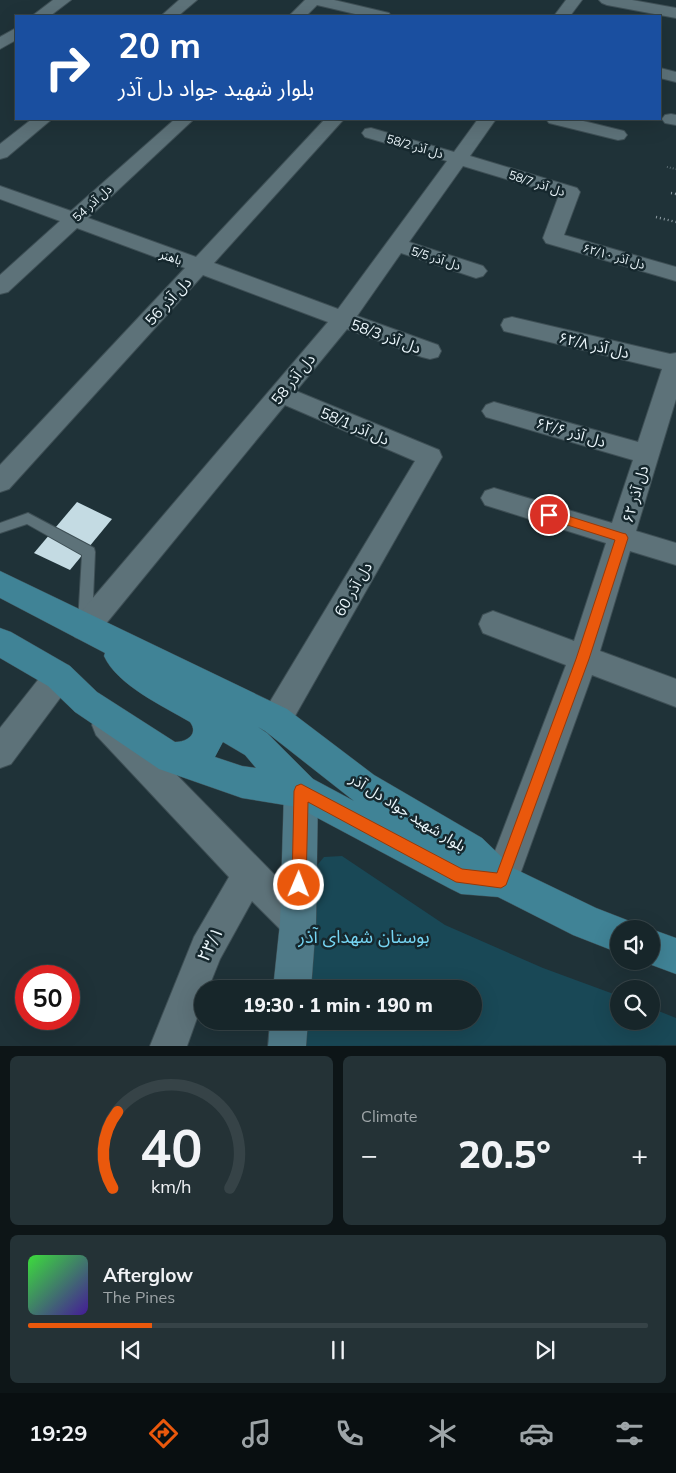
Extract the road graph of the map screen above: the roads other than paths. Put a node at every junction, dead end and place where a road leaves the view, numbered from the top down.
1 (63, 0) edge
2 (189, 0) edge
3 (314, 0) edge
4 (573, 0) edge
5 (606, 0) edge
6 (676, 13) edge
7 (388, 14) edge
8 (41, 15) edge
9 (170, 15) edge
10 (298, 15) edge
11 (563, 15) edge
12 (15, 34) edge
13 (0, 44) edge
14 (661, 73) edge
15 (676, 77) edge
16 (42, 120) edge
17 (184, 120) edge
18 (334, 120) edge
19 (487, 120) edge
20 (559, 120) edge
21 (371, 133) dead end
22 (618, 135) dead end
23 (0, 153) edge
24 (460, 159) junction
25 (0, 192) edge
26 (74, 220) junction
27 (553, 238) joint
28 (397, 245) junction
29 (199, 267) junction
30 (476, 271) dead end
31 (676, 274) edge
32 (0, 288) edge
33 (342, 320) junction
34 (512, 325) dead end
35 (430, 352) dead end
36 (676, 363) edge
37 (281, 394) junction
38 (494, 411) dead end
39 (666, 426) edge
40 (647, 454) junction
41 (430, 457) joint
42 (0, 482) edge
43 (494, 498) dead end
44 (0, 528) edge
45 (622, 538) junction
46 (676, 554) edge
47 (0, 584) edge
48 (493, 624) dead end
49 (85, 628) junction
50 (0, 642) edge
51 (583, 659) junction
52 (60, 676) junction
53 (676, 693) edge
54 (86, 702) junction
55 (200, 710) junction
56 (276, 720) junction
57 (0, 753) edge
58 (171, 758) junction
59 (301, 791) junction
60 (249, 874) junction
61 (501, 880) junction
62 (298, 923) junction
63 (610, 931) edge
64 (660, 950) edge
65 (676, 956) edge
66 (293, 980) edge
67 (288, 1030) edge
68 (168, 1046) edge
69 (287, 1046) edge

1 - 8 street
2 - 9 street
3 - 7 street
3 - 10 street
4 - 11 street
5 - 6 street
12 - 13 street
14 - 15 street
16 - 23 street
17 - 26 street, دل آذر 54
18 - 29 street, دل آذر 56
19 - 24 street, دل آذر 58
20 - 22 street
21 - 24 street, دل آذر 58/2
24 - 27 street, دل آذر 58/7
24 - 28 street, دل آذر 58
25 - 26 street, باهنر
26 - 29 street, باهنر
26 - 32 street, دل آذر 54
27 - 31 street, دل آذر ۶۲/۱۰
28 - 30 street, دل آذر 5/5
28 - 33 street, دل آذر 58
29 - 33 street, باهنر
29 - 42 street, دل آذر 56
33 - 35 street, دل آذر 58/3
33 - 37 street, دل آذر 58
34 - 36 street, دل آذر ۶۲/۸
36 - 39 street, دل آذر ۶۲
37 - 41 street, دل آذر 58/1
37 - 49 street, دل آذر 58
38 - 40 street, دل آذر ۶۲/۶
39 - 40 street, دل آذر ۶۲
40 - 45 street, دل آذر ۶۲
41 - 56 street, دل آذر 60
43 - 45 street
44 - 49 lane
45 - 46 street
45 - 51 street, دل آذر ۶۲
47 - 49 main road, بلوار شهید جواد دل آذر
48 - 51 street
49 - 55 main road
49 - 56 main road, بلوار شهید جواد دل آذر
50 - 52 main road, بلوار شهید جواد دل آذر
51 - 53 street
51 - 61 street, دل آذر ۶۲
52 - 54 main road, بلوار شهید جواد دل آذر
52 - 57 street
54 - 58 main road, بلوار شهید جواد دل آذر
54 - 60 street
55 - 58 main road
55 - 59 main road
56 - 61 main road, بلوار شهید جواد دل آذر
58 - 59 main road, بلوار شهید جواد دل آذر
59 - 61 main road, بلوار شهید جواد دل آذر
59 - 62 main road
60 - 62 street
60 - 68 street, ۲۳/۱
61 - 63 main road
62 - 66 main road
64 - 65 main road
67 - 69 main road

